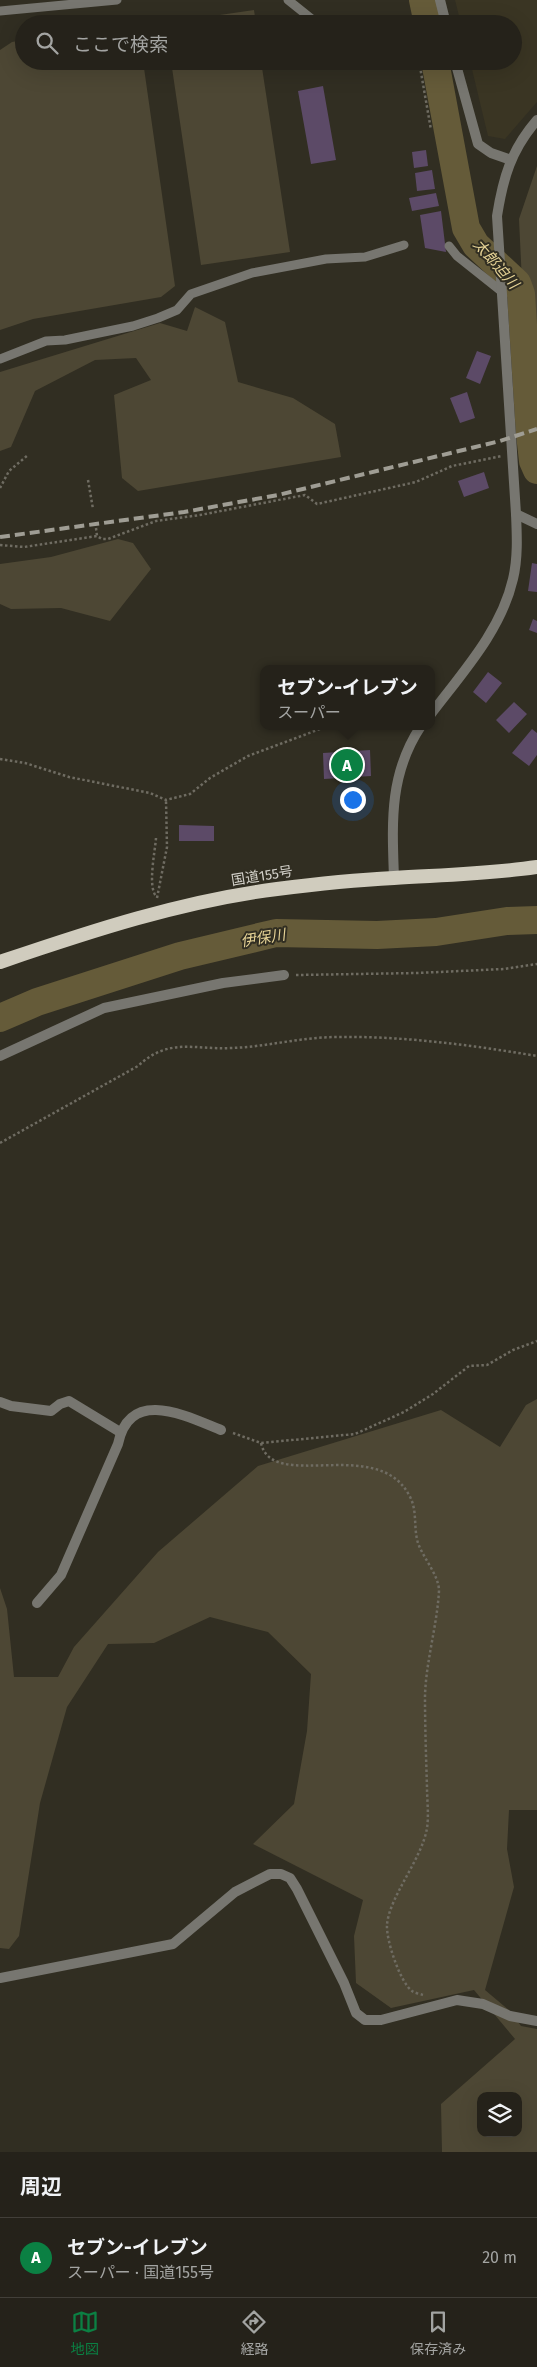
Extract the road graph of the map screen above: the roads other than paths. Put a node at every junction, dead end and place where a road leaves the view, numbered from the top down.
1 (117, 0) edge
2 (288, 0) edge
3 (440, 0) edge
4 (0, 11) edge
5 (307, 15) edge
6 (444, 15) edge
7 (457, 70) edge
8 (537, 120) edge
9 (511, 160) junction
10 (404, 245) dead end
11 (449, 246) dead end
12 (501, 291) junction
13 (0, 359) edge
14 (516, 514) junction
15 (537, 524) edge
16 (435, 709) edge
17 (419, 730) edge
18 (537, 867) edge
19 (394, 878) junction
20 (0, 962) edge
21 (284, 975) road end
22 (0, 1056) edge
23 (0, 1402) edge
24 (221, 1430) road end
25 (120, 1432) junction
26 (37, 1603) dead end
27 (0, 1978) edge
28 (537, 2021) edge

1 - 4 lane
2 - 5 lane
3 - 6 street
7 - 9 street
8 - 9 street
9 - 12 street
10 - 13 lane
11 - 12 lane
12 - 14 street
14 - 15 street
14 - 16 street
17 - 19 street
18 - 19 highway, 国道155号
19 - 20 highway, 国道155号
21 - 22 street
23 - 25 street
24 - 25 street
25 - 26 street
27 - 28 street

